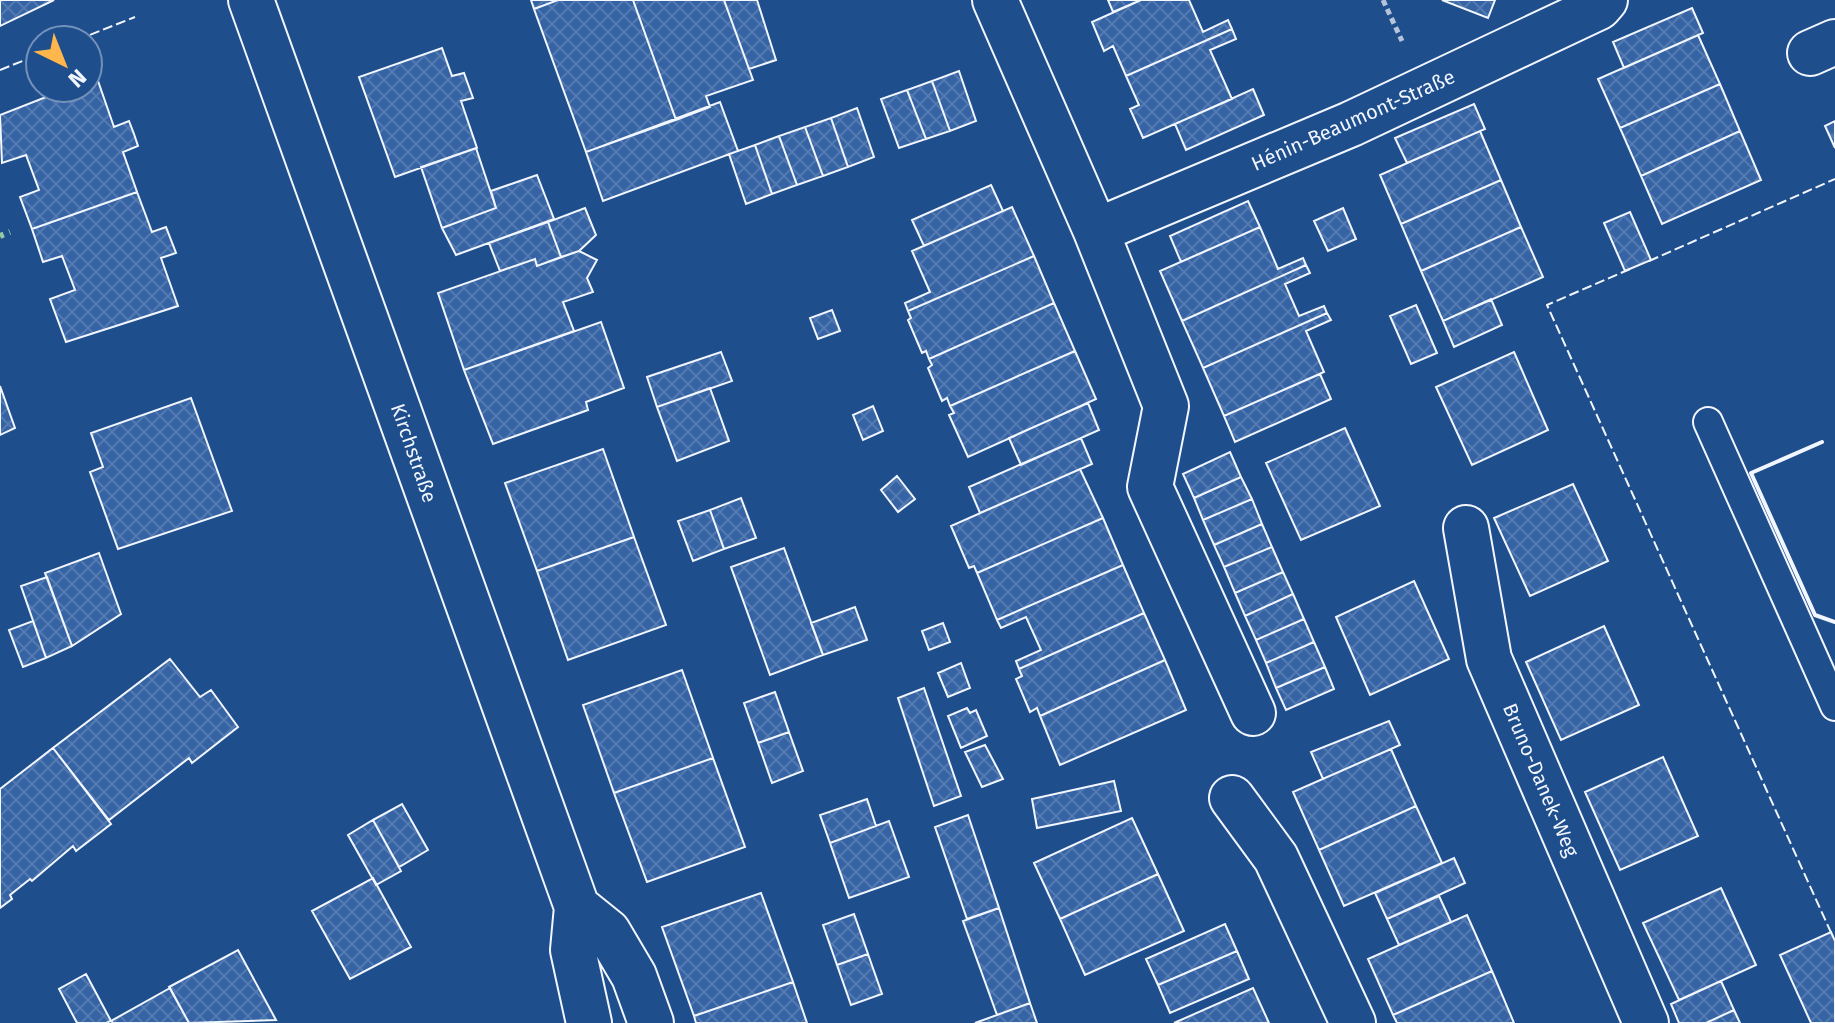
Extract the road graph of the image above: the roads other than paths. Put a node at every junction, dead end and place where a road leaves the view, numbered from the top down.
1 (251, 0) edge
2 (995, 0) edge
3 (1605, 0) edge
4 (1096, 231) junction
5 (1708, 422) dead end
6 (1466, 528) dead end
7 (1835, 706) edge
8 (1253, 713) dead end
9 (1232, 798) dead end
10 (577, 907) junction
11 (589, 1023) edge
12 (651, 1023) edge
13 (1353, 1023) edge
14 (1646, 1023) edge

1 - 10 street, Kirchstraße
2 - 4 street
3 - 4 street, Hénin-Beaumont-Straße
4 - 8 street
5 - 7 lane
6 - 14 street, Bruno-Danek-Weg
9 - 13 street
10 - 11 street, Kirchstraße
10 - 12 street

